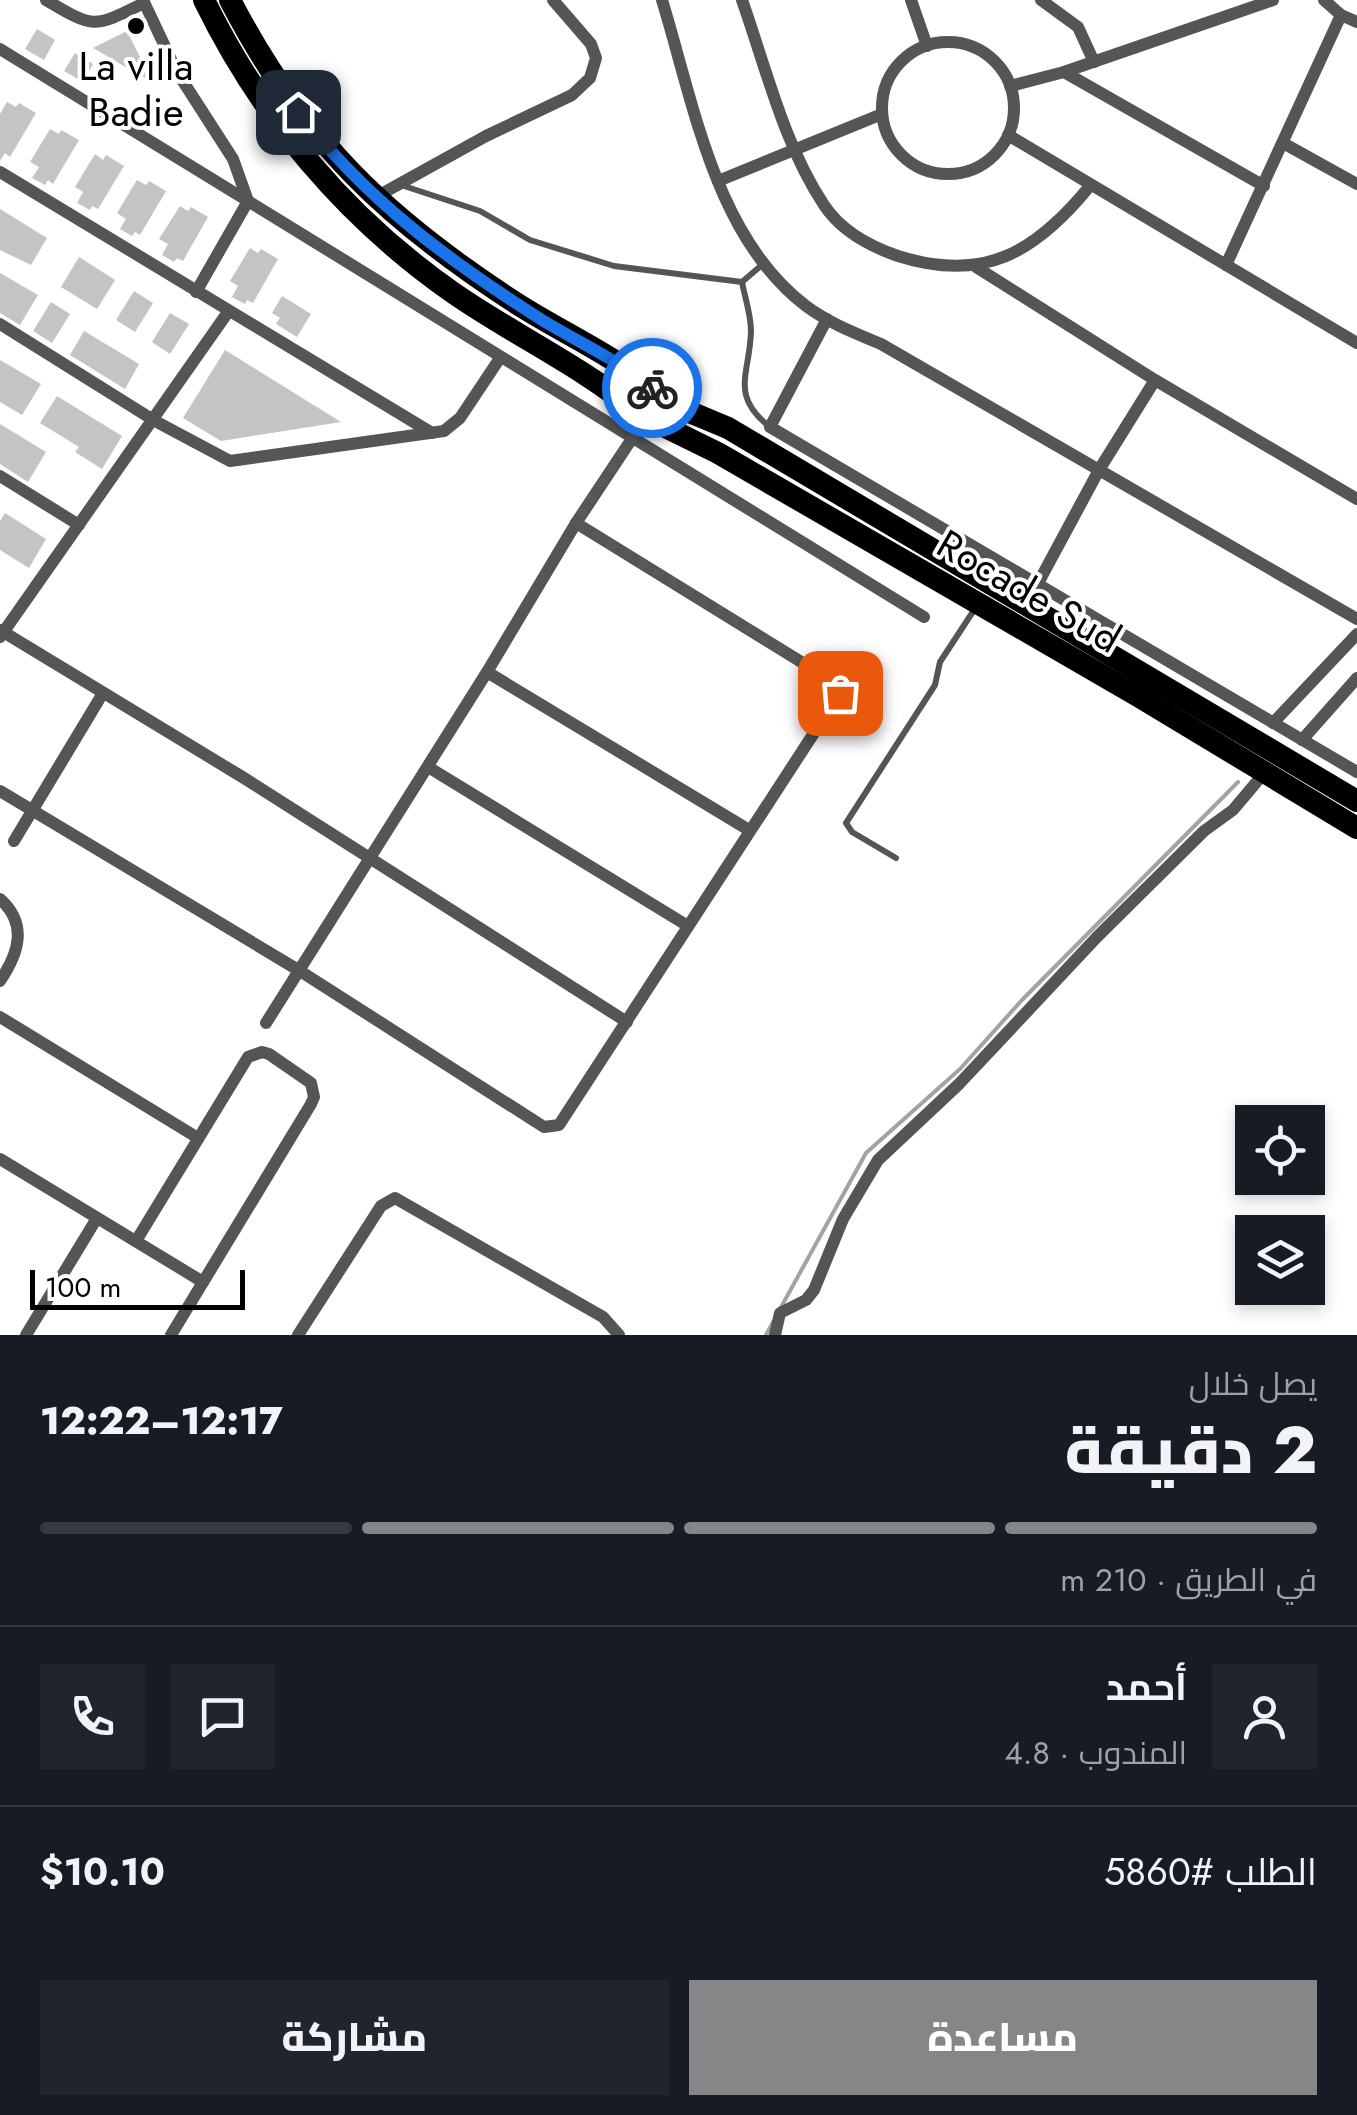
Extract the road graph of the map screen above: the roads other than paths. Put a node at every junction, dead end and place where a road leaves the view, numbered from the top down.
1 (204, 0) edge
2 (230, 0) edge
3 (553, 0) edge
4 (662, 0) edge
5 (742, 0) edge
6 (911, 0) edge
7 (1040, 0) edge
8 (1273, 0) edge
9 (1324, 0) edge
10 (49, 1) edge
11 (143, 1) edge
12 (1341, 15) junction
13 (1357, 22) edge
14 (928, 46) junction
15 (2, 54) edge
16 (1094, 62) junction
17 (1064, 72) junction
18 (1010, 86) junction
19 (882, 114) junction
20 (1008, 135) junction
21 (1283, 143) junction
22 (795, 152) junction
23 (0, 172) edge
24 (718, 181) junction
25 (395, 184) junction
26 (1357, 184) edge
27 (1088, 186) junction
28 (1264, 186) junction
29 (374, 198) junction
30 (248, 201) junction
31 (763, 264) junction
32 (1226, 265) junction
33 (976, 267) junction
34 (742, 282) junction
35 (196, 292) junction
36 (228, 312) junction
37 (827, 320) junction
38 (0, 324) edge
39 (1357, 344) edge
40 (500, 358) junction
41 (1155, 380) junction
42 (650, 415) junction
43 (155, 421) junction
44 (770, 427) junction
45 (432, 433) junction
46 (1099, 470) junction
47 (0, 476) edge
48 (1357, 499) edge
49 (576, 523) junction
50 (80, 526) junction
51 (1036, 586) junction
52 (976, 606) junction
53 (924, 618) dead end
54 (1357, 619) edge
55 (1, 633) edge
56 (1357, 634) edge
57 (487, 672) junction
58 (1357, 678) edge
59 (103, 693) junction
60 (1273, 723) junction
61 (1302, 740) junction
62 (428, 767) junction
63 (1265, 772) junction
64 (1357, 772) edge
65 (0, 791) edge
66 (1357, 801) edge
67 (32, 811) junction
68 (1357, 828) edge
69 (750, 830) junction
70 (14, 842) dead end
71 (369, 858) junction
72 (896, 858) dead end
73 (5, 903) edge
74 (0, 921) edge
75 (688, 926) junction
76 (300, 972) junction
77 (0, 981) edge
78 (0, 1017) edge
79 (266, 1022) dead end
80 (627, 1022) junction
81 (198, 1138) junction
82 (0, 1159) edge
83 (97, 1218) junction
84 (136, 1242) junction
85 (203, 1282) junction
86 (26, 1335) edge
87 (171, 1335) edge
88 (298, 1335) edge
89 (619, 1335) edge
90 (775, 1335) edge

1 - 42 highway, Rocade Sud
2 - 29 highway, Rocade Sud
3 - 25 street
4 - 24 street
5 - 22 street
6 - 14 street
7 - 16 street
8 - 16 street
9 - 12 street
10 - 11 street
11 - 30 street
12 - 13 street
12 - 21 street
14 - 18 street
14 - 19 street
15 - 30 street
16 - 17 street
17 - 18 street
17 - 28 street
18 - 20 street
19 - 20 street
19 - 22 street
20 - 27 street
21 - 26 street
21 - 28 street
22 - 24 street
22 - 33 street
23 - 35 street
24 - 31 street
25 - 29 street
25 - 34 lane
27 - 32 street
27 - 33 street
28 - 32 street
29 - 42 highway, Rocade Sud
30 - 35 street
30 - 40 street
31 - 34 lane
31 - 37 street
32 - 39 street
33 - 41 street
34 - 44 lane
35 - 36 street
36 - 43 street
36 - 45 street
37 - 44 street
37 - 46 street
38 - 43 street
40 - 42 street
40 - 45 street
41 - 46 street
41 - 48 street
42 - 49 street
42 - 52 highway, Rocade Sud
42 - 53 street
42 - 66 highway, Rocade Sud
43 - 45 street
43 - 50 street
44 - 51 street
46 - 51 street
46 - 54 street
47 - 50 street
49 - 57 street
49 - 69 street
50 - 55 street
51 - 60 street
52 - 63 highway, Rocade Sud
52 - 72 lane
55 - 59 street
56 - 60 street
57 - 62 street
57 - 69 street
58 - 61 street
59 - 67 street
59 - 71 street
60 - 61 street
61 - 64 street
62 - 71 street
62 - 75 street
63 - 68 highway, Rocade Sud
63 - 90 street
65 - 67 street
67 - 70 street
67 - 76 street
69 - 75 street
71 - 76 street
71 - 80 street
73 - 74 street
73 - 77 street
75 - 80 street
76 - 79 street
76 - 80 street
78 - 81 street
81 - 84 street
81 - 85 street
82 - 83 street
83 - 84 street
83 - 86 street
84 - 85 street
85 - 87 street
88 - 89 street

